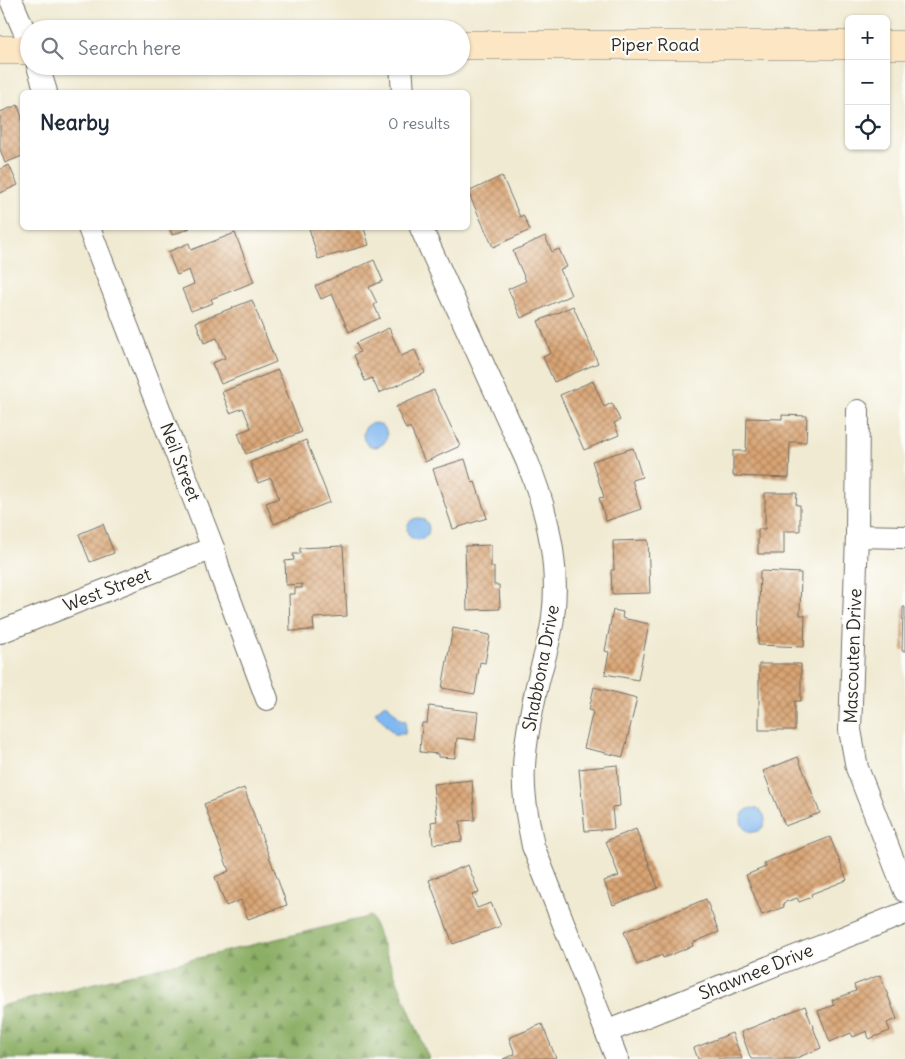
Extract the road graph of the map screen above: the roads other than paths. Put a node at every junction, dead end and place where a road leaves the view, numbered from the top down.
1 (11, 0) edge
2 (20, 21) edge
3 (470, 45) edge
4 (845, 45) edge
5 (890, 45) edge
6 (905, 45) edge
7 (0, 50) edge
8 (20, 50) edge
9 (41, 75) edge
10 (402, 75) edge
11 (45, 90) edge
12 (403, 90) edge
13 (90, 230) edge
14 (422, 230) edge
15 (858, 410) dead end
16 (857, 536) junction
17 (905, 537) edge
18 (213, 548) junction
19 (0, 632) edge
20 (267, 699) dead end
21 (905, 891) edge
22 (905, 913) edge
23 (606, 1032) junction
24 (617, 1059) edge

1 - 2 street
3 - 4 street, Piper Road
5 - 6 street
7 - 8 street
9 - 11 street
10 - 12 street
13 - 18 street, Neil Street
14 - 23 street, Shabbona Drive
15 - 16 street, Mascouten Drive
16 - 17 street
16 - 21 street, Mascouten Drive
18 - 19 street, West Street
18 - 20 street, Neil Street
22 - 23 street, Shawnee Drive
23 - 24 street, Shabbona Drive

